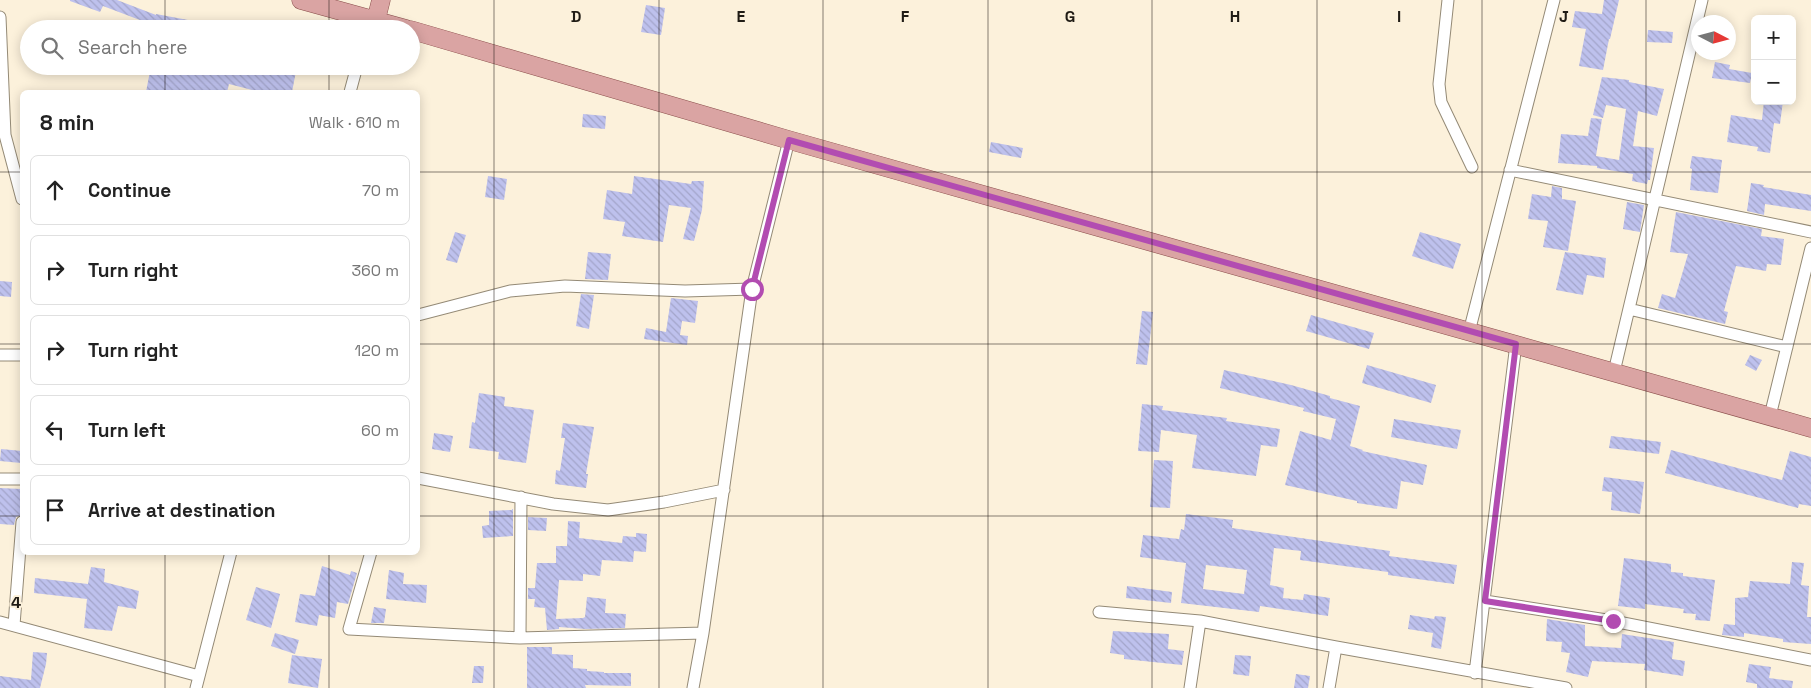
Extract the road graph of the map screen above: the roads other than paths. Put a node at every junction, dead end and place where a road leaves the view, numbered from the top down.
1 (301, 0) edge
2 (381, 0) edge
3 (1448, 0) edge
4 (1554, 0) edge
5 (1702, 0) edge
6 (357, 14) edge
7 (0, 17) edge
8 (376, 20) joint
9 (420, 33) edge
10 (355, 75) edge
11 (351, 90) edge
12 (789, 140) junction
13 (1472, 167) dead end
14 (1510, 170) junction
15 (20, 191) edge
16 (1654, 201) junction
17 (1811, 232) edge
18 (1811, 248) edge
19 (752, 289) junction
20 (1629, 310) junction
21 (420, 314) edge
22 (1469, 332) junction
23 (1516, 344) junction
24 (1787, 347) junction
25 (0, 355) edge
26 (20, 355) edge
27 (1614, 372) junction
28 (1770, 416) junction
29 (1811, 428) edge
30 (420, 478) edge
31 (0, 479) edge
32 (20, 479) edge
33 (724, 490) junction
34 (521, 497) junction
35 (20, 548) edge
36 (230, 555) edge
37 (370, 555) edge
38 (1485, 601) junction
39 (1099, 612) dead end
40 (1200, 621) junction
41 (0, 622) edge
42 (14, 624) junction
43 (703, 633) junction
44 (520, 638) junction
45 (1336, 648) junction
46 (1811, 660) edge
47 (1475, 673) junction
48 (199, 676) junction
49 (196, 688) edge
50 (693, 688) edge
51 (1190, 688) edge
52 (1329, 688) edge
53 (1566, 688) edge

1 - 6 main road
2 - 8 main road
3 - 13 street
4 - 14 street
5 - 16 street
6 - 8 main road
7 - 15 street
9 - 12 main road
10 - 11 street
12 - 19 street
12 - 22 main road
14 - 16 street
14 - 22 street
16 - 17 street
16 - 20 street
18 - 24 street
19 - 21 street
19 - 33 street
20 - 24 street
20 - 27 street
22 - 23 main road
23 - 27 main road
23 - 38 street
24 - 28 street
25 - 26 street
27 - 28 main road
28 - 29 main road
30 - 34 street
31 - 32 street
33 - 34 street
33 - 43 street
34 - 44 street
35 - 42 street
36 - 48 street
37 - 44 street
38 - 46 street
38 - 47 street
39 - 40 street
40 - 45 street
40 - 51 street
41 - 42 street
42 - 48 street
43 - 44 street
43 - 50 street
45 - 47 street
45 - 52 street
47 - 53 street
48 - 49 street

